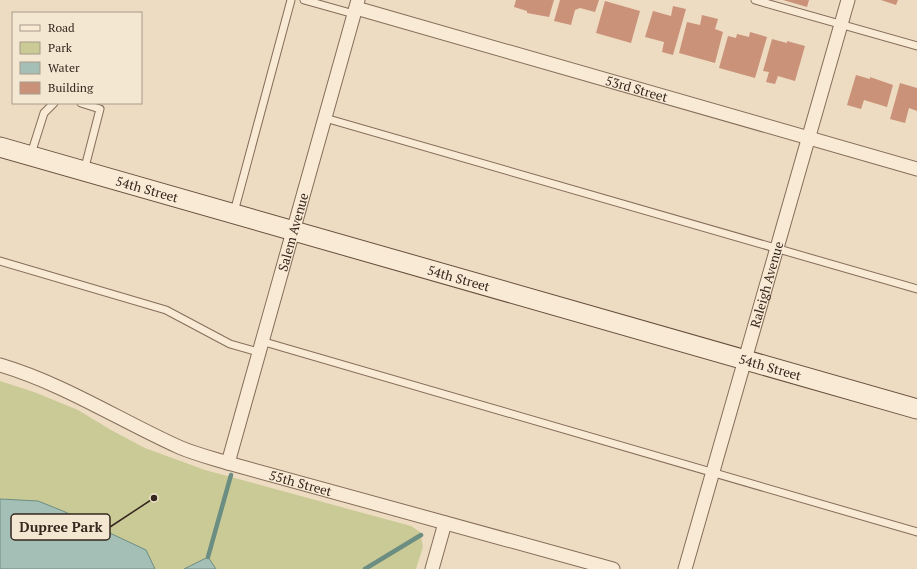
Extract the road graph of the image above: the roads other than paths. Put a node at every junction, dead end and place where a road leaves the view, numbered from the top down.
1 (291, 0) edge
2 (304, 0) edge
3 (755, 0) edge
4 (848, 0) edge
5 (356, 7) edge
6 (841, 25) junction
7 (917, 46) edge
8 (53, 104) edge
9 (84, 104) edge
10 (325, 118) junction
11 (809, 138) junction
12 (0, 147) edge
13 (30, 156) junction
14 (917, 169) edge
15 (84, 171) junction
16 (233, 213) junction
17 (293, 230) junction
18 (777, 250) junction
19 (0, 261) edge
20 (917, 289) edge
21 (260, 346) junction
22 (745, 360) junction
23 (0, 366) edge
24 (917, 409) edge
25 (228, 463) junction
26 (713, 473) junction
27 (445, 523) junction
28 (917, 532) edge
29 (432, 569) edge
30 (613, 569) edge
31 (685, 569) edge

1 - 16 lane
2 - 5 lane
3 - 6 lane
4 - 6 street, Raleigh Avenue
5 - 10 street, Salem Avenue
5 - 11 street, 53rd Street
6 - 7 lane
6 - 11 street, Raleigh Avenue
8 - 13 lane
9 - 15 lane
10 - 17 street, Salem Avenue
10 - 18 lane
11 - 14 street, 53rd Street
11 - 18 street, Raleigh Avenue
12 - 13 street, 54th Street
13 - 15 street, 54th Street
15 - 16 street, 54th Street
16 - 17 street, 54th Street
17 - 21 street, Salem Avenue
17 - 22 street, 54th Street
18 - 20 lane
18 - 22 street, Raleigh Avenue
19 - 21 lane
21 - 25 street, Salem Avenue
21 - 26 lane
22 - 24 street, 54th Street
22 - 26 street, Raleigh Avenue
23 - 25 street, 55th Street
25 - 27 street, 55th Street
26 - 28 lane
26 - 31 street, Raleigh Avenue
27 - 29 street
27 - 30 street, 55th Street

